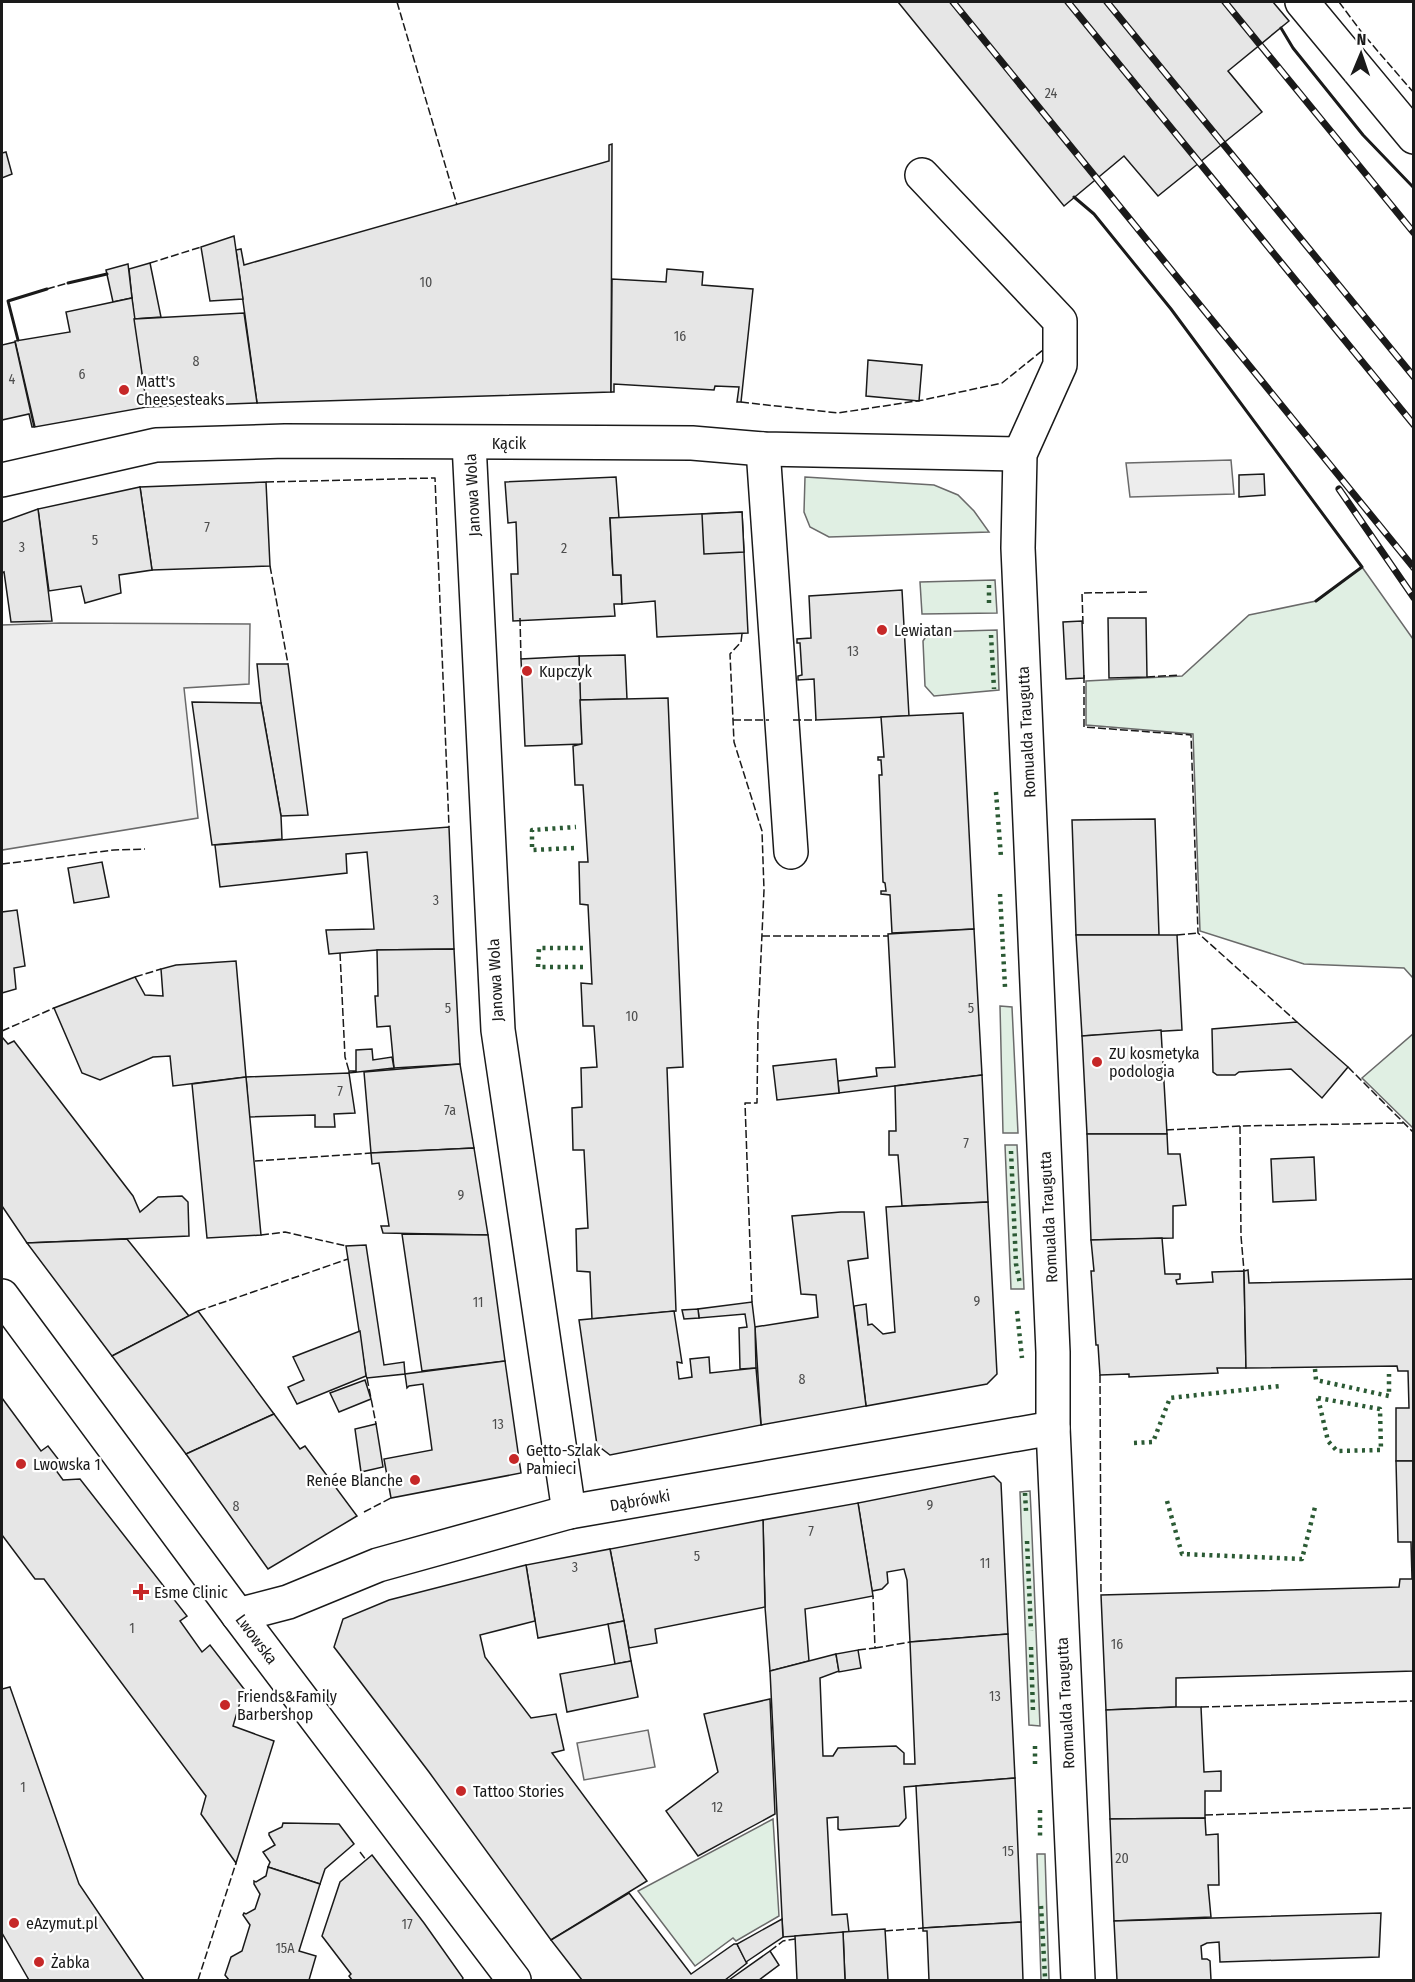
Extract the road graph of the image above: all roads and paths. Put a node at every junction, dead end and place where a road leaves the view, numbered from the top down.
1 (1302, 2) edge
2 (1413, 136) edge
3 (922, 175) dead end
4 (469, 443) junction
5 (763, 449) junction
6 (1020, 454) junction
7 (2, 480) edge
8 (791, 852) dead end
9 (2, 1296) edge
10 (1053, 1428) junction
11 (569, 1512) junction
12 (238, 1615) junction
13 (514, 1980) edge
14 (1078, 1980) edge

1 - 2 street
3 - 6 street
4 - 5 street, Kącik
4 - 7 street, Kącik
4 - 11 street, Janowa Wola
5 - 6 street, Kącik
5 - 8 street
6 - 10 street, Romualda Traugutta
9 - 12 street, Lwowska
10 - 11 street, Dąbrówki
10 - 14 street, Romualda Traugutta
11 - 12 street, Dąbrówki
12 - 13 street, Lwowska

